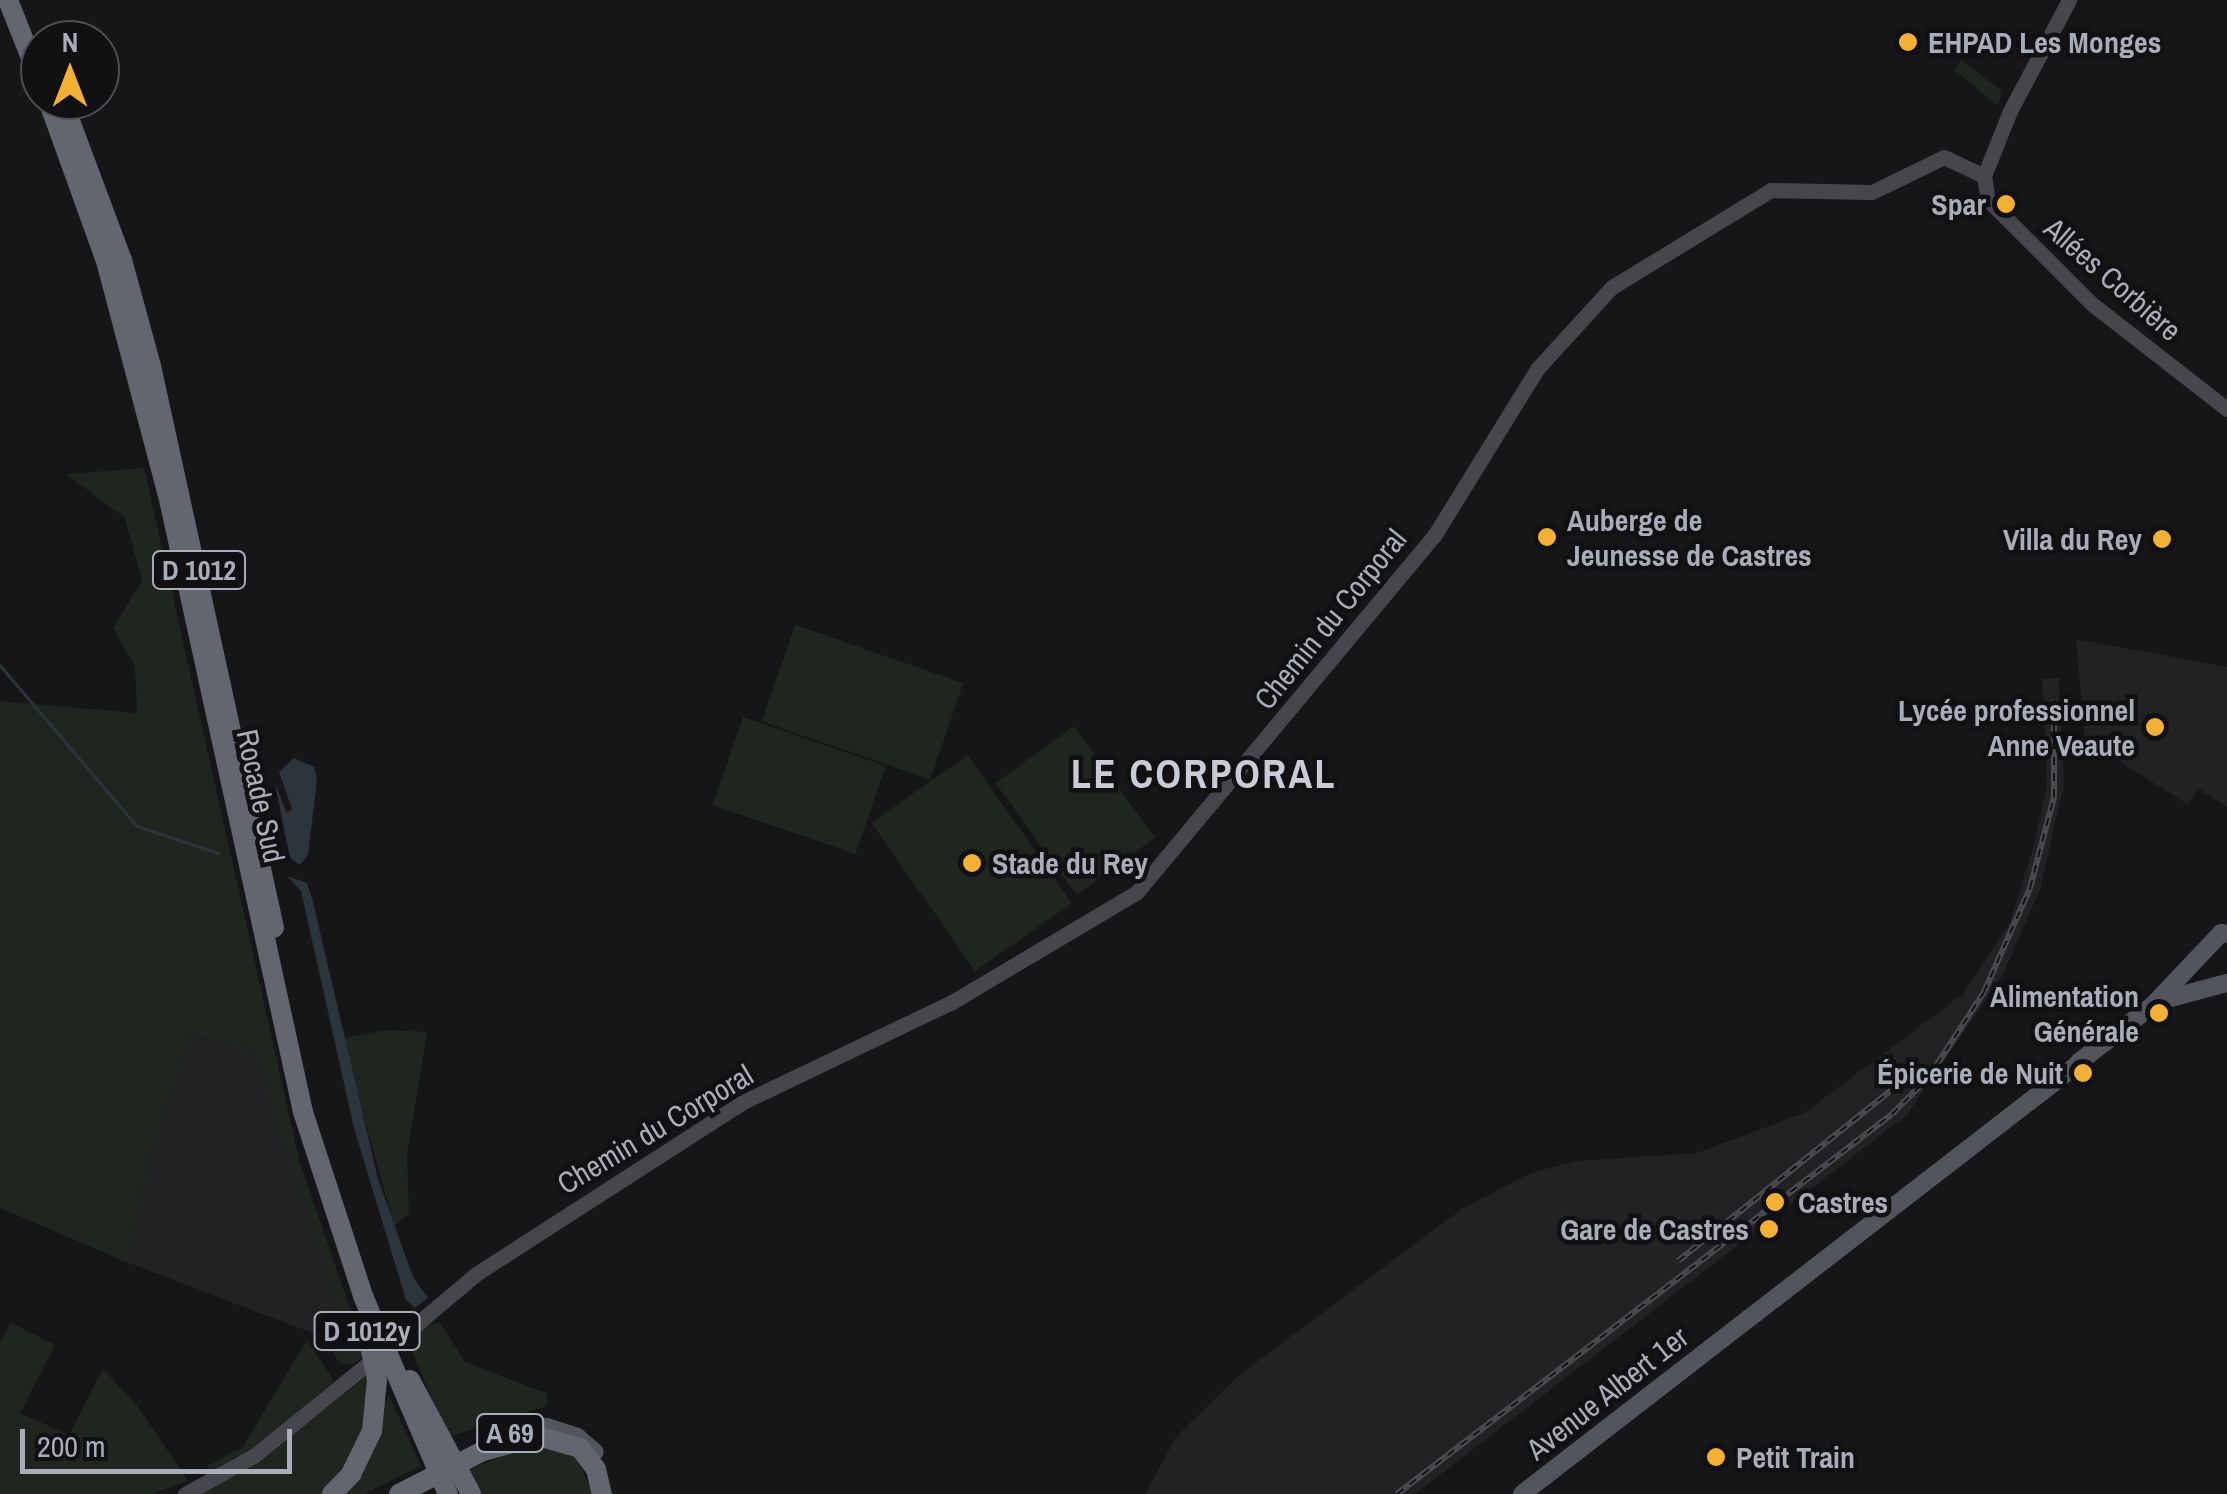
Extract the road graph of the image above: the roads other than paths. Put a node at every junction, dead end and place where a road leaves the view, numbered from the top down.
1 (8, 0) edge
2 (2070, 0) edge
3 (20, 30) edge
4 (55, 120) edge
5 (70, 120) edge
6 (1984, 176) junction
7 (2227, 409) edge
8 (2225, 931) edge
9 (2196, 959) junction
10 (2218, 985) edge
11 (2154, 1005) junction
12 (340, 1234) junction
13 (406, 1333) dead end
14 (366, 1364) dead end
15 (433, 1440) junction
16 (460, 1492) edge
17 (185, 1494) edge
18 (332, 1494) edge
19 (384, 1494) edge
20 (399, 1494) edge
21 (602, 1494) edge
22 (610, 1494) edge
23 (1522, 1494) edge

1 - 3 highway
2 - 6 street
4 - 12 highway, Rocade Sud / D 1012
5 - 15 highway, Rocade Sud / D 1012
6 - 7 street, Allées Corbière
6 - 13 street, Chemin du Corporal
8 - 9 main road, Avenue Albert 1er
9 - 10 main road
9 - 11 main road, Avenue Albert 1er
10 - 11 main road, Avenue Albert 1er
11 - 23 main road, Avenue Albert 1er
12 - 15 highway, Rocade Sud / D 1012
12 - 18 highway, D 1012y
14 - 17 street
15 - 16 highway, Rocade Sud / D 1012
19 - 22 main road, A 69
20 - 21 highway, A 69

